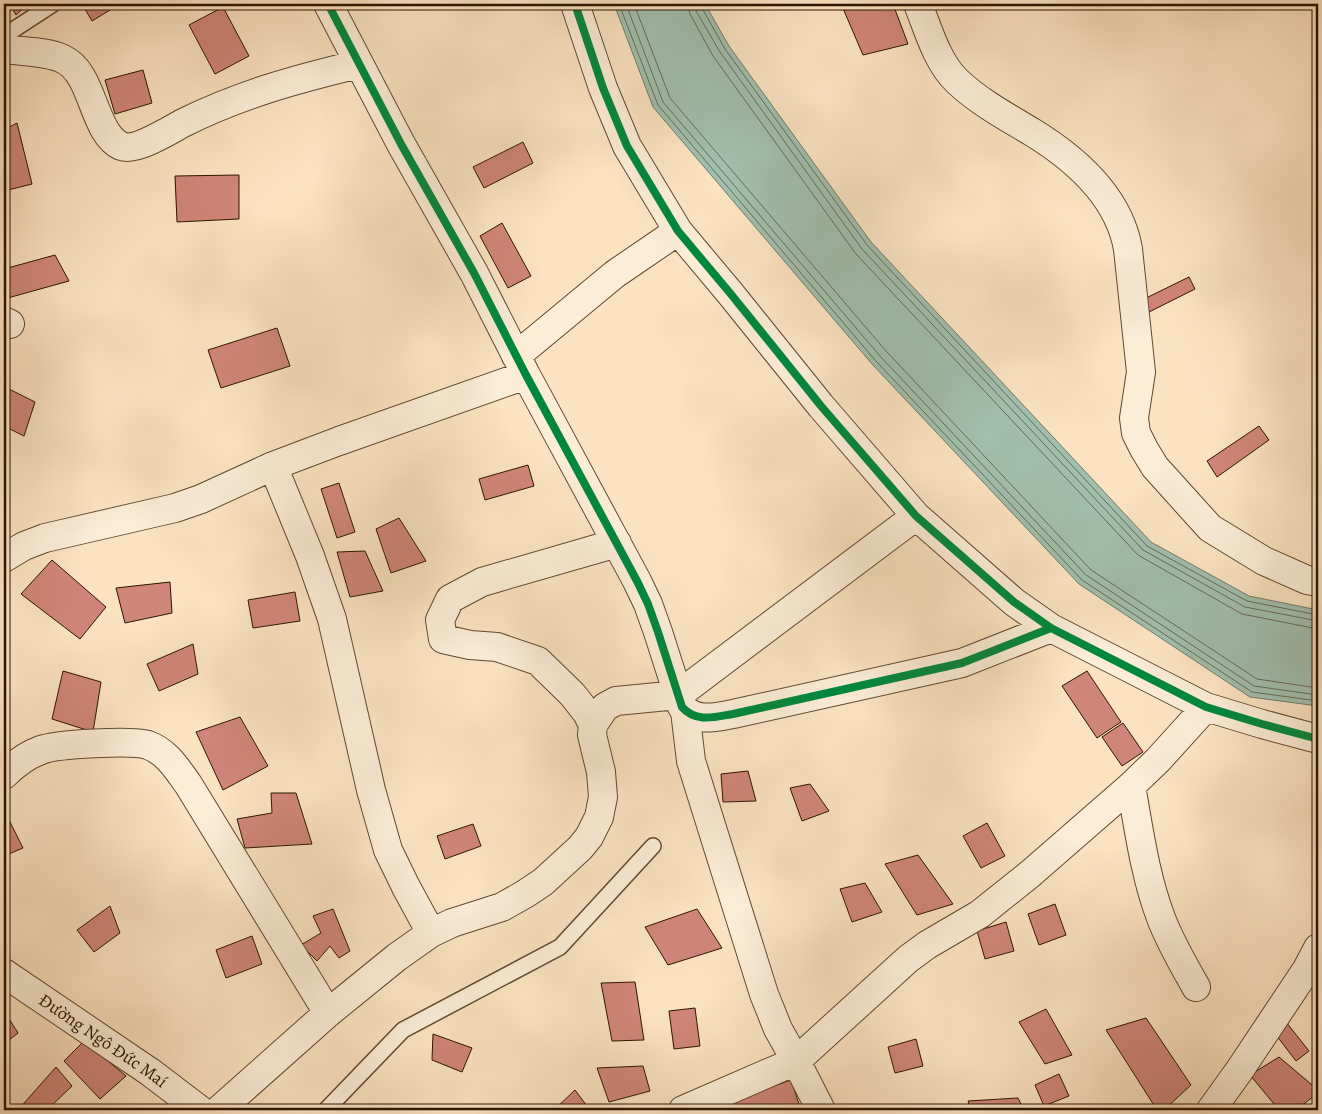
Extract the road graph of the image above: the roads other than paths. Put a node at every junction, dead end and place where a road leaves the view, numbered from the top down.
1 (53, 4) edge
2 (328, 4) edge
3 (575, 4) edge
4 (918, 4) edge
5 (4, 36) edge
6 (4, 49) edge
7 (359, 64) junction
8 (678, 231) junction
9 (521, 365) junction
10 (273, 466) junction
11 (916, 516) junction
12 (616, 543) junction
13 (4, 558) edge
14 (1318, 582) edge
15 (1051, 628) junction
16 (682, 703) junction
17 (1206, 707) junction
18 (592, 725) junction
19 (1318, 739) edge
20 (4, 775) edge
21 (1132, 786) junction
22 (653, 846) dead end
23 (431, 933) junction
24 (1315, 965) edge
25 (4, 973) edge
26 (1196, 987) dead end
27 (328, 1013) junction
28 (796, 1061) junction
29 (200, 1110) edge
30 (219, 1110) edge
31 (326, 1110) edge
32 (683, 1110) edge
33 (821, 1110) edge
34 (1211, 1110) edge

1 - 5 lane
2 - 7 street
3 - 8 street
4 - 14 street
6 - 7 street
7 - 9 street
8 - 9 street
8 - 11 street
9 - 10 street
9 - 12 street
10 - 13 street
10 - 23 street
11 - 15 street
11 - 16 street
12 - 16 street
12 - 18 street
15 - 16 street
15 - 17 street
16 - 18 street
16 - 28 street
17 - 19 street
17 - 21 street
18 - 23 street
20 - 27 street
21 - 26 street
21 - 28 street
22 - 31 lane
23 - 27 street
24 - 34 street
25 - 29 street, Đường Ngô Đức Maí
27 - 30 street
28 - 32 street
28 - 33 street

